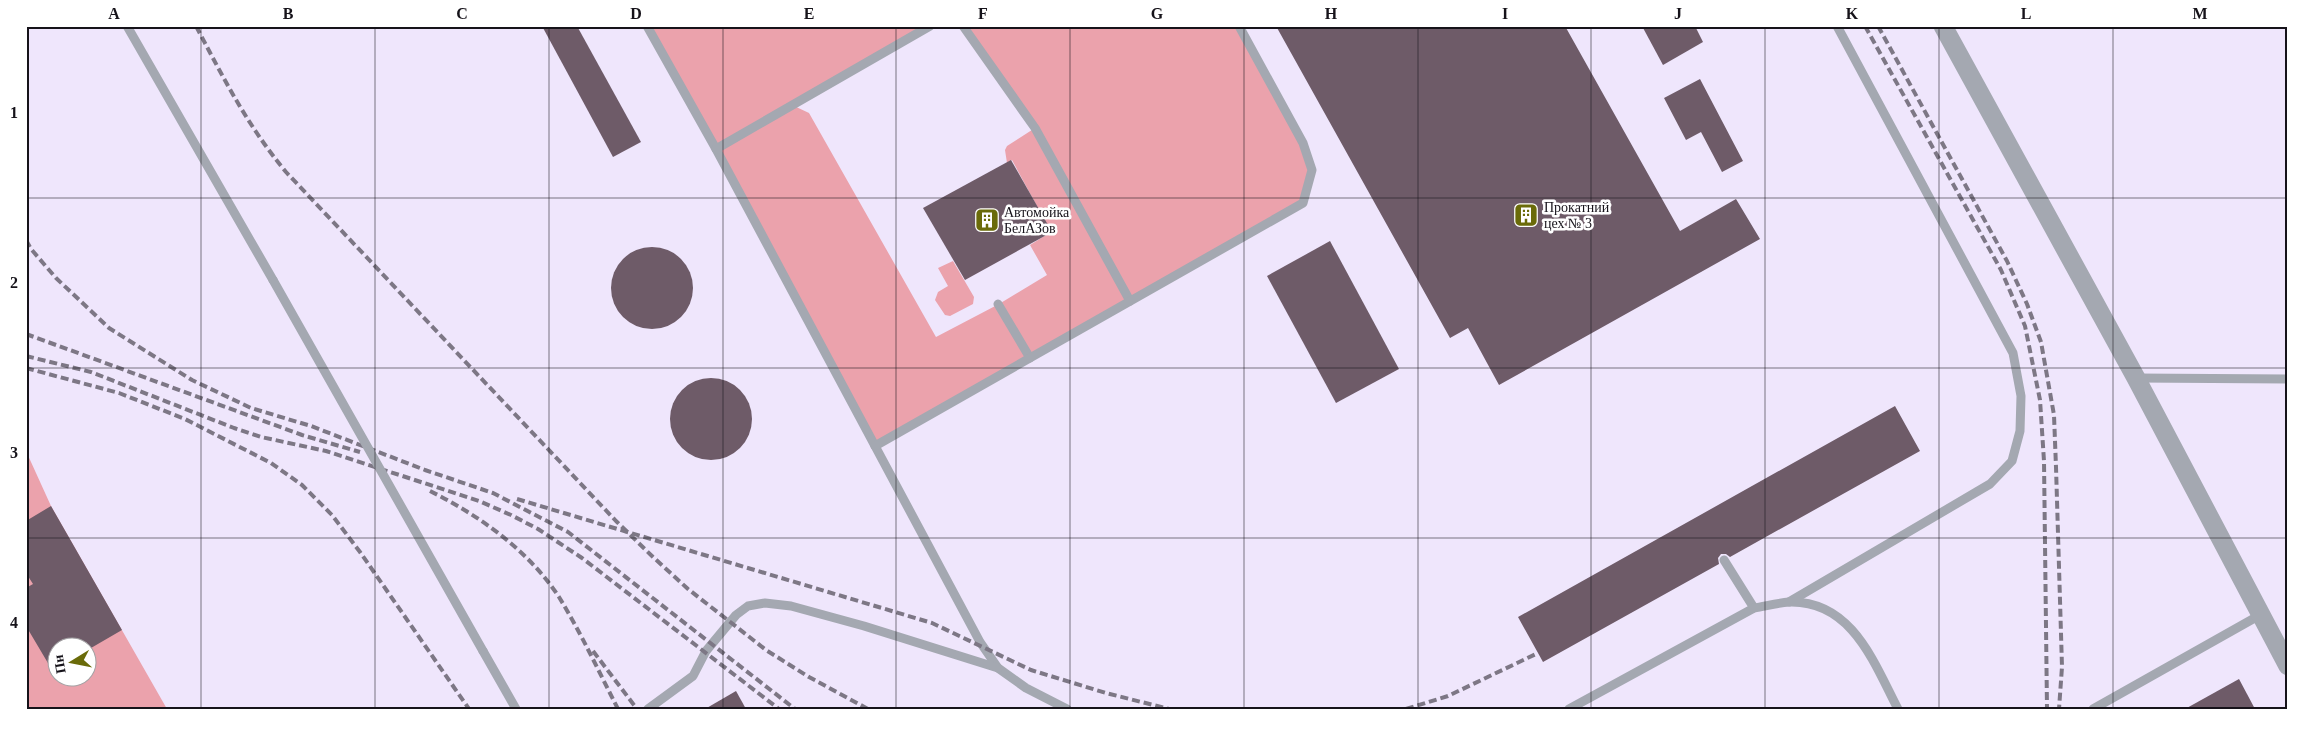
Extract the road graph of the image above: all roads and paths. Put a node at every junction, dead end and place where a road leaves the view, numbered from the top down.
1 (127, 26) edge
2 (647, 26) edge
3 (930, 26) edge
4 (963, 26) edge
5 (1239, 26) edge
6 (1837, 26) edge
7 (1943, 26) edge
8 (716, 149) junction
9 (1130, 301) junction
10 (998, 304) dead end
11 (1030, 358) junction
12 (2136, 378) junction
13 (2288, 379) edge
14 (875, 446) junction
15 (1724, 560) dead end
16 (1789, 602) junction
17 (1754, 608) junction
18 (2260, 615) junction
19 (2288, 666) edge
20 (998, 668) junction
21 (516, 709) edge
22 (648, 709) edge
23 (1067, 709) edge
24 (1569, 709) edge
25 (1898, 709) edge
26 (2093, 709) edge

1 - 21 lane, bridge
2 - 8 lane
3 - 8 lane
4 - 9 lane
5 - 9 lane
6 - 16 lane
7 - 12 street
8 - 14 lane
9 - 11 lane
10 - 11 lane
11 - 14 lane
12 - 13 lane
12 - 18 street
14 - 20 lane
15 - 17 lane
16 - 17 lane
16 - 25 lane
17 - 24 lane
18 - 19 street
18 - 26 lane
20 - 22 lane
20 - 23 lane

